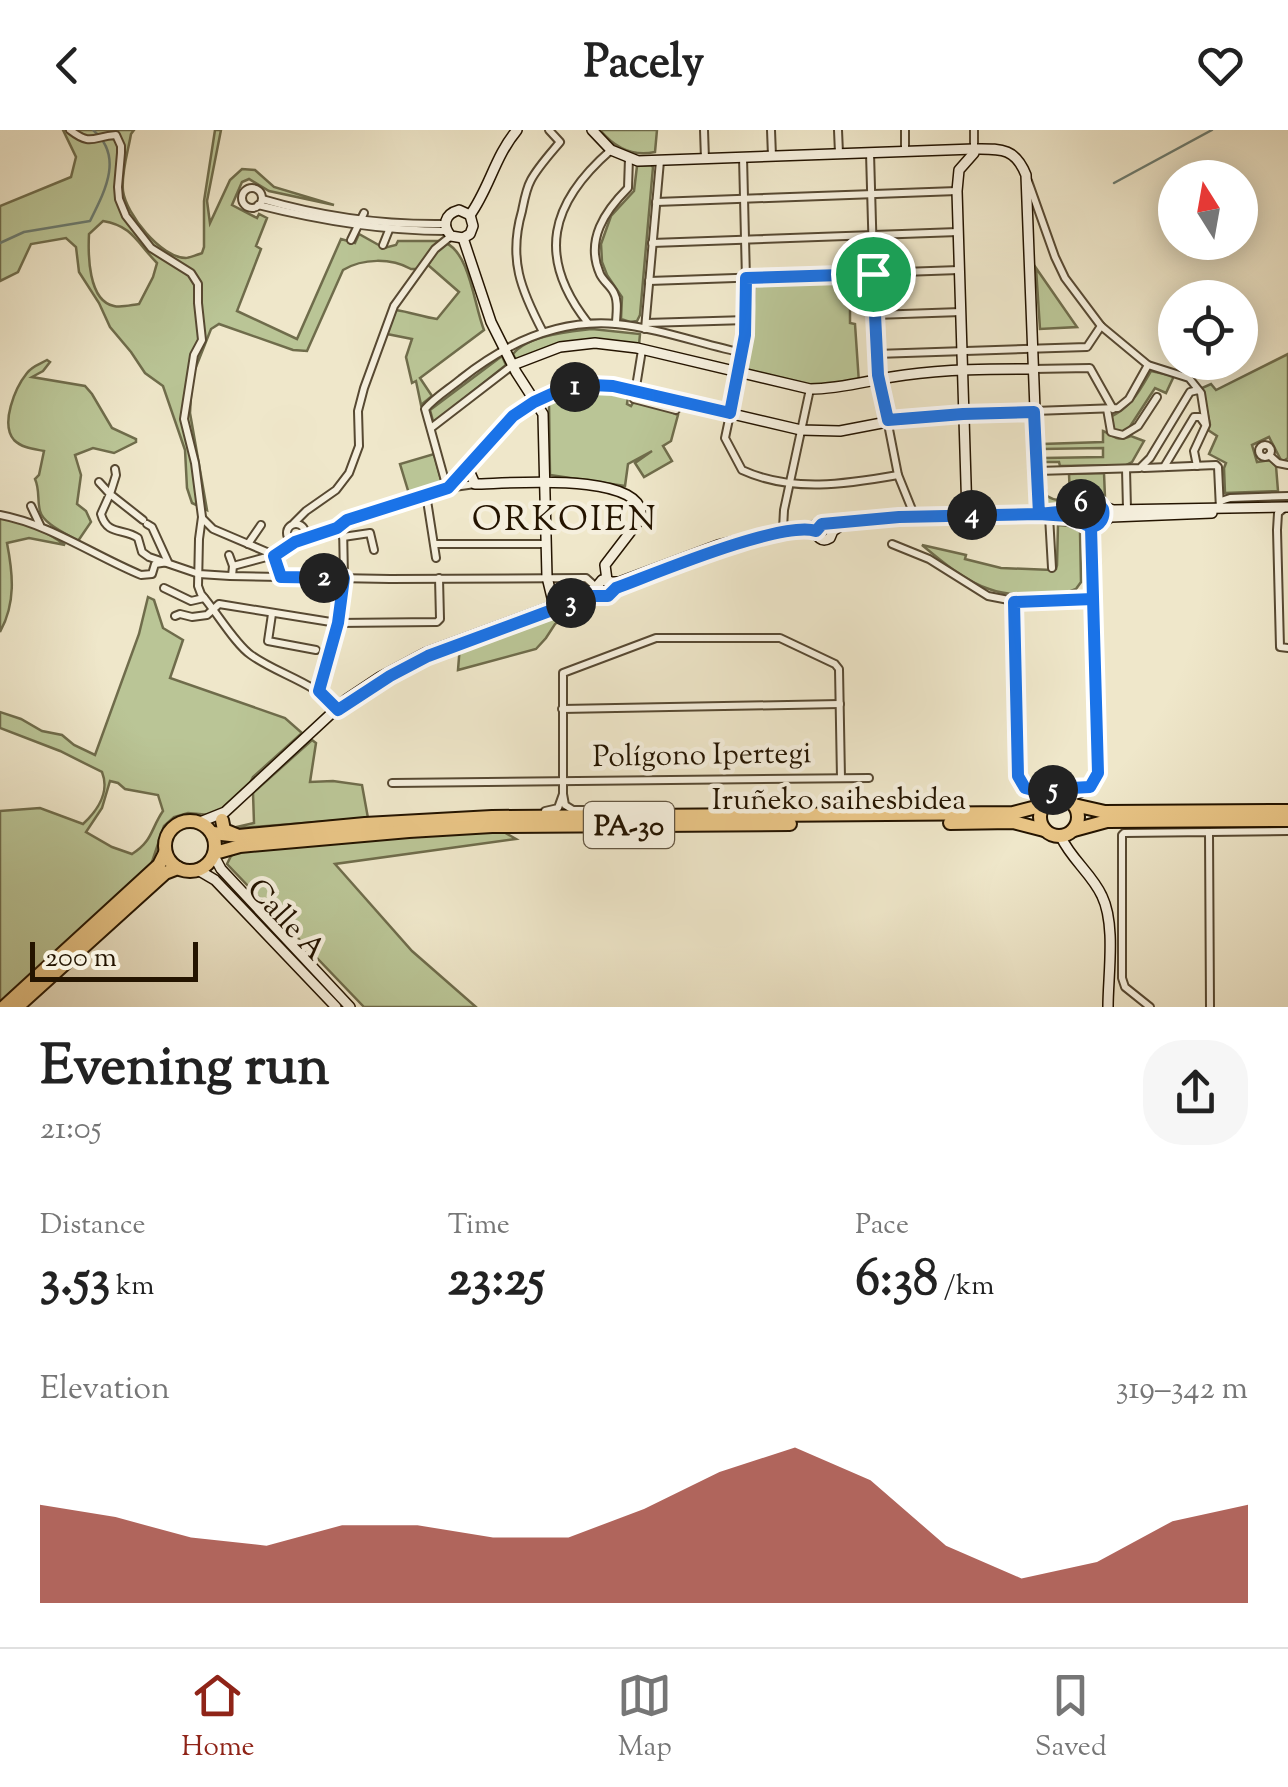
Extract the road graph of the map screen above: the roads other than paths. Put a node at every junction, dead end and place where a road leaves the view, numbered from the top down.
1 (70, 130) edge
2 (517, 130) edge
3 (549, 130) edge
4 (592, 130) edge
5 (704, 130) edge
6 (771, 130) edge
7 (838, 130) edge
8 (904, 130) edge
9 (974, 130) edge
10 (115, 134) edge
11 (974, 149) junction
12 (611, 150) junction
13 (905, 151) junction
14 (870, 153) junction
15 (839, 154) junction
16 (772, 156) junction
17 (742, 157) junction
18 (628, 158) junction
19 (705, 159) junction
20 (660, 161) junction
21 (1026, 175) junction
22 (956, 191) junction
23 (871, 194) junction
24 (744, 199) junction
25 (260, 202) dead end
26 (656, 202) junction
27 (470, 216) junction
28 (361, 220) junction
29 (388, 230) junction
30 (447, 230) junction
31 (958, 232) junction
32 (872, 235) junction
33 (463, 238) junction
34 (745, 238) junction
35 (351, 240) dead end
36 (652, 242) junction
37 (383, 245) dead end
38 (959, 270) junction
39 (873, 274) junction
40 (746, 278) junction
41 (649, 281) junction
42 (960, 312) junction
43 (874, 315) junction
44 (747, 320) junction
45 (589, 324) junction
46 (616, 324) junction
47 (645, 326) junction
48 (1101, 326) junction
49 (543, 332) junction
50 (504, 350) junction
51 (642, 350) junction
52 (1032, 350) junction
53 (962, 352) junction
54 (743, 353) junction
55 (876, 354) junction
56 (512, 365) junction
57 (1148, 365) junction
58 (1033, 369) junction
59 (962, 371) junction
60 (738, 372) junction
61 (878, 378) junction
62 (810, 389) junction
63 (1199, 390) junction
64 (634, 391) junction
65 (1157, 397) dead end
66 (534, 402) junction
67 (1110, 409) junction
68 (676, 410) dead end
69 (1034, 412) junction
70 (730, 413) junction
71 (963, 414) junction
72 (888, 420) junction
73 (1206, 425) junction
74 (430, 428) junction
75 (801, 430) junction
76 (1269, 455) dead end
77 (1288, 465) edge
78 (468, 466) junction
79 (1197, 466) junction
80 (1164, 467) junction
81 (1140, 468) junction
82 (115, 469) dead end
83 (1126, 469) junction
84 (1036, 471) junction
85 (898, 475) junction
86 (544, 481) junction
87 (99, 482) dead end
88 (790, 482) junction
89 (475, 484) junction
90 (448, 488) junction
91 (110, 494) junction
92 (426, 494) junction
93 (1288, 496) edge
94 (1220, 505) junction
95 (31, 506) dead end
96 (1101, 506) junction
97 (1127, 509) junction
98 (1078, 510) junction
99 (1286, 510) edge
100 (1209, 513) junction
101 (0, 515) edge
102 (967, 515) junction
103 (1044, 515) junction
104 (913, 517) junction
105 (202, 518) junction
106 (1080, 522) junction
107 (144, 523) junction
108 (294, 524) junction
109 (343, 525) junction
110 (41, 526) junction
111 (261, 526) dead end
112 (1094, 526) junction
113 (825, 527) junction
114 (783, 529) junction
115 (342, 537) junction
116 (138, 538) junction
117 (299, 540) junction
118 (248, 544) junction
119 (434, 544) junction
120 (546, 544) junction
121 (892, 544) dead end
122 (374, 550) dead end
123 (229, 555) dead end
124 (274, 556) junction
125 (436, 558) dead end
126 (172, 564) junction
127 (233, 566) junction
128 (1052, 568) dead end
129 (199, 574) junction
130 (232, 576) junction
131 (281, 577) junction
132 (547, 577) junction
133 (344, 578) junction
134 (439, 578) junction
135 (610, 584) junction
136 (596, 587) junction
137 (164, 588) dead end
138 (204, 598) junction
139 (1093, 599) junction
140 (1014, 602) junction
141 (554, 606) junction
142 (214, 608) junction
143 (272, 614) junction
144 (175, 616) dead end
145 (338, 623) junction
146 (1288, 648) edge
147 (316, 650) dead end
148 (319, 691) junction
149 (840, 704) junction
150 (562, 708) junction
151 (338, 710) junction
152 (841, 778) junction
153 (869, 778) dead end
154 (562, 780) junction
155 (392, 783) dead end
156 (1090, 787) junction
157 (1025, 788) junction
158 (562, 794) junction
159 (1059, 802) junction
160 (1288, 810) edge
161 (736, 815) junction
162 (223, 816) junction
163 (1288, 820) edge
164 (1144, 821) junction
165 (200, 822) junction
166 (386, 822) junction
167 (1044, 830) junction
168 (1288, 831) edge
169 (1209, 832) junction
170 (213, 834) junction
171 (1067, 834) junction
172 (239, 841) junction
173 (166, 853) junction
174 (214, 855) junction
175 (178, 868) junction
176 (198, 870) junction
177 (224, 872) junction
178 (4, 1007) edge
179 (17, 1007) edge
180 (336, 1007) edge
181 (350, 1007) edge
182 (1108, 1007) edge
183 (1150, 1007) edge
184 (1210, 1007) edge

1 - 10 street
2 - 27 street
3 - 49 street
4 - 12 street
5 - 19 street
6 - 16 street
7 - 15 street
8 - 13 street
9 - 11 street
10 - 105 street
11 - 13 street
11 - 21 street
11 - 22 street
12 - 18 street
12 - 45 street
13 - 14 street
14 - 15 street
14 - 23 street
15 - 16 street
16 - 17 street
17 - 19 street
17 - 24 street
18 - 20 street
18 - 46 street
19 - 20 street
20 - 26 street
21 - 48 street
21 - 52 street
22 - 23 street
22 - 31 street
23 - 24 street
23 - 32 street
24 - 26 street
24 - 34 street
25 - 28 street
26 - 36 street
27 - 30 street
27 - 33 street
28 - 29 street
28 - 30 street
28 - 35 street
29 - 30 street
29 - 37 street
30 - 33 street
30 - 108 street
31 - 32 street
31 - 38 street
32 - 34 street
32 - 39 street
33 - 50 street
34 - 36 street
34 - 40 street
36 - 41 street
38 - 39 street
38 - 42 street
39 - 40 street
39 - 43 street
40 - 41 street
40 - 44 street
41 - 47 street
42 - 43 street
42 - 53 street
43 - 55 street
44 - 47 street
44 - 54 street
45 - 46 street
45 - 49 street
46 - 47 street
47 - 54 street
48 - 52 street
48 - 57 street
49 - 50 street
50 - 56 street
50 - 74 street
51 - 56 street
51 - 60 street
51 - 64 street
52 - 53 street
52 - 58 street
53 - 55 street
53 - 59 street
54 - 60 street
55 - 61 street
56 - 66 street
56 - 74 street
57 - 63 street
57 - 67 street
58 - 59 street
58 - 67 street
58 - 69 street
59 - 61 street
59 - 71 street
60 - 62 street
60 - 70 street
61 - 62 street
61 - 72 street
62 - 75 street
63 - 73 street
63 - 81 street
64 - 66 street
64 - 68 street
64 - 70 street
65 - 67 street
66 - 78 street
66 - 86 street
67 - 69 street
69 - 71 street
69 - 84 street
70 - 75 street
70 - 88 street
71 - 72 street
71 - 102 street
72 - 75 street
72 - 85 street
73 - 79 street
73 - 80 street
74 - 90 street
75 - 88 street
76 - 77 street
78 - 89 street
78 - 90 street
79 - 80 street
79 - 94 street
80 - 81 street
81 - 83 street
82 - 91 street
83 - 84 street
83 - 97 street
84 - 103 street
85 - 88 street
85 - 104 street
86 - 89 street
86 - 120 street
86 - 135 street
87 - 91 street
88 - 114 street
89 - 90 street
90 - 92 street
91 - 107 street
91 - 116 street
92 - 109 street
92 - 119 street
93 - 94 street
94 - 97 street
94 - 99 street
94 - 100 street
95 - 110 street
96 - 97 street
96 - 98 street
96 - 112 street
98 - 103 street
98 - 106 street
99 - 100 street
99 - 146 street
100 - 112 street
101 - 110 street
102 - 103 street
102 - 104 street
103 - 106 street
103 - 128 street
104 - 113 street
105 - 118 street
105 - 129 street
106 - 112 street
107 - 116 street
107 - 126 street
108 - 117 street
108 - 117 street
109 - 115 street
109 - 117 street
110 - 126 street
111 - 118 street
112 - 139 street
113 - 114 street
113 - 135 street
114 - 135 street
115 - 122 street
115 - 133 street
116 - 126 street
117 - 124 street
118 - 124 street
119 - 120 street
119 - 125 street
120 - 132 street
121 - 140 street
123 - 127 street
124 - 127 street
124 - 131 street
126 - 129 street
127 - 130 street
129 - 130 street
129 - 138 street
130 - 131 street
131 - 133 street
132 - 134 street
132 - 136 street
132 - 141 street
133 - 134 street
133 - 145 street
134 - 145 street
135 - 136 street
136 - 141 street
136 - 151 street
137 - 138 street
138 - 142 street
139 - 140 street
139 - 156 street
140 - 157 street
141 - 151 street
142 - 143 street
142 - 144 street
142 - 148 street
143 - 145 street
143 - 147 street
145 - 148 street
148 - 151 street
149 - 150 street, Polígono Ipertegi
149 - 150 street, Polígono Ipertegi
149 - 152 street, Polígono Ipertegi
150 - 154 street, Polígono Ipertegi
151 - 162 street
152 - 153 street, Polígono Ipertegi
152 - 154 street, Polígono Ipertegi
154 - 155 street, Polígono Ipertegi
154 - 158 street, Polígono Ipertegi
156 - 157 street
156 - 159 street
157 - 159 street
158 - 161 street, Polígono Ipertegi
158 - 166 street, Polígono Ipertegi
159 - 160 highway, Iruñeko saihesbidea / PA-30
159 - 161 highway, Iruñeko saihesbidea / PA-30
159 - 167 highway
159 - 171 highway
161 - 166 highway, Iruñeko saihesbidea / PA-30
162 - 165 street
162 - 170 street
162 - 172 highway
163 - 164 highway
164 - 169 street
164 - 171 highway
165 - 170 highway
165 - 173 highway
166 - 172 highway, Iruñeko saihesbidea / PA-30
167 - 171 highway, PA-30
167 - 172 highway, Iruñeko saihesbidea / PA-30
168 - 169 street
169 - 183 street
169 - 184 street
170 - 172 highway, Iruñeko saihesbidea / PA-30
170 - 174 highway
171 - 182 street
172 - 174 highway, Iruñeko saihesbidea / PA-30
172 - 177 street, Calle A
173 - 175 highway
173 - 178 highway
174 - 176 highway, PA-30
174 - 177 street, Calle A
175 - 176 highway
175 - 179 highway
176 - 180 street, Calle A
177 - 181 street, Calle A

